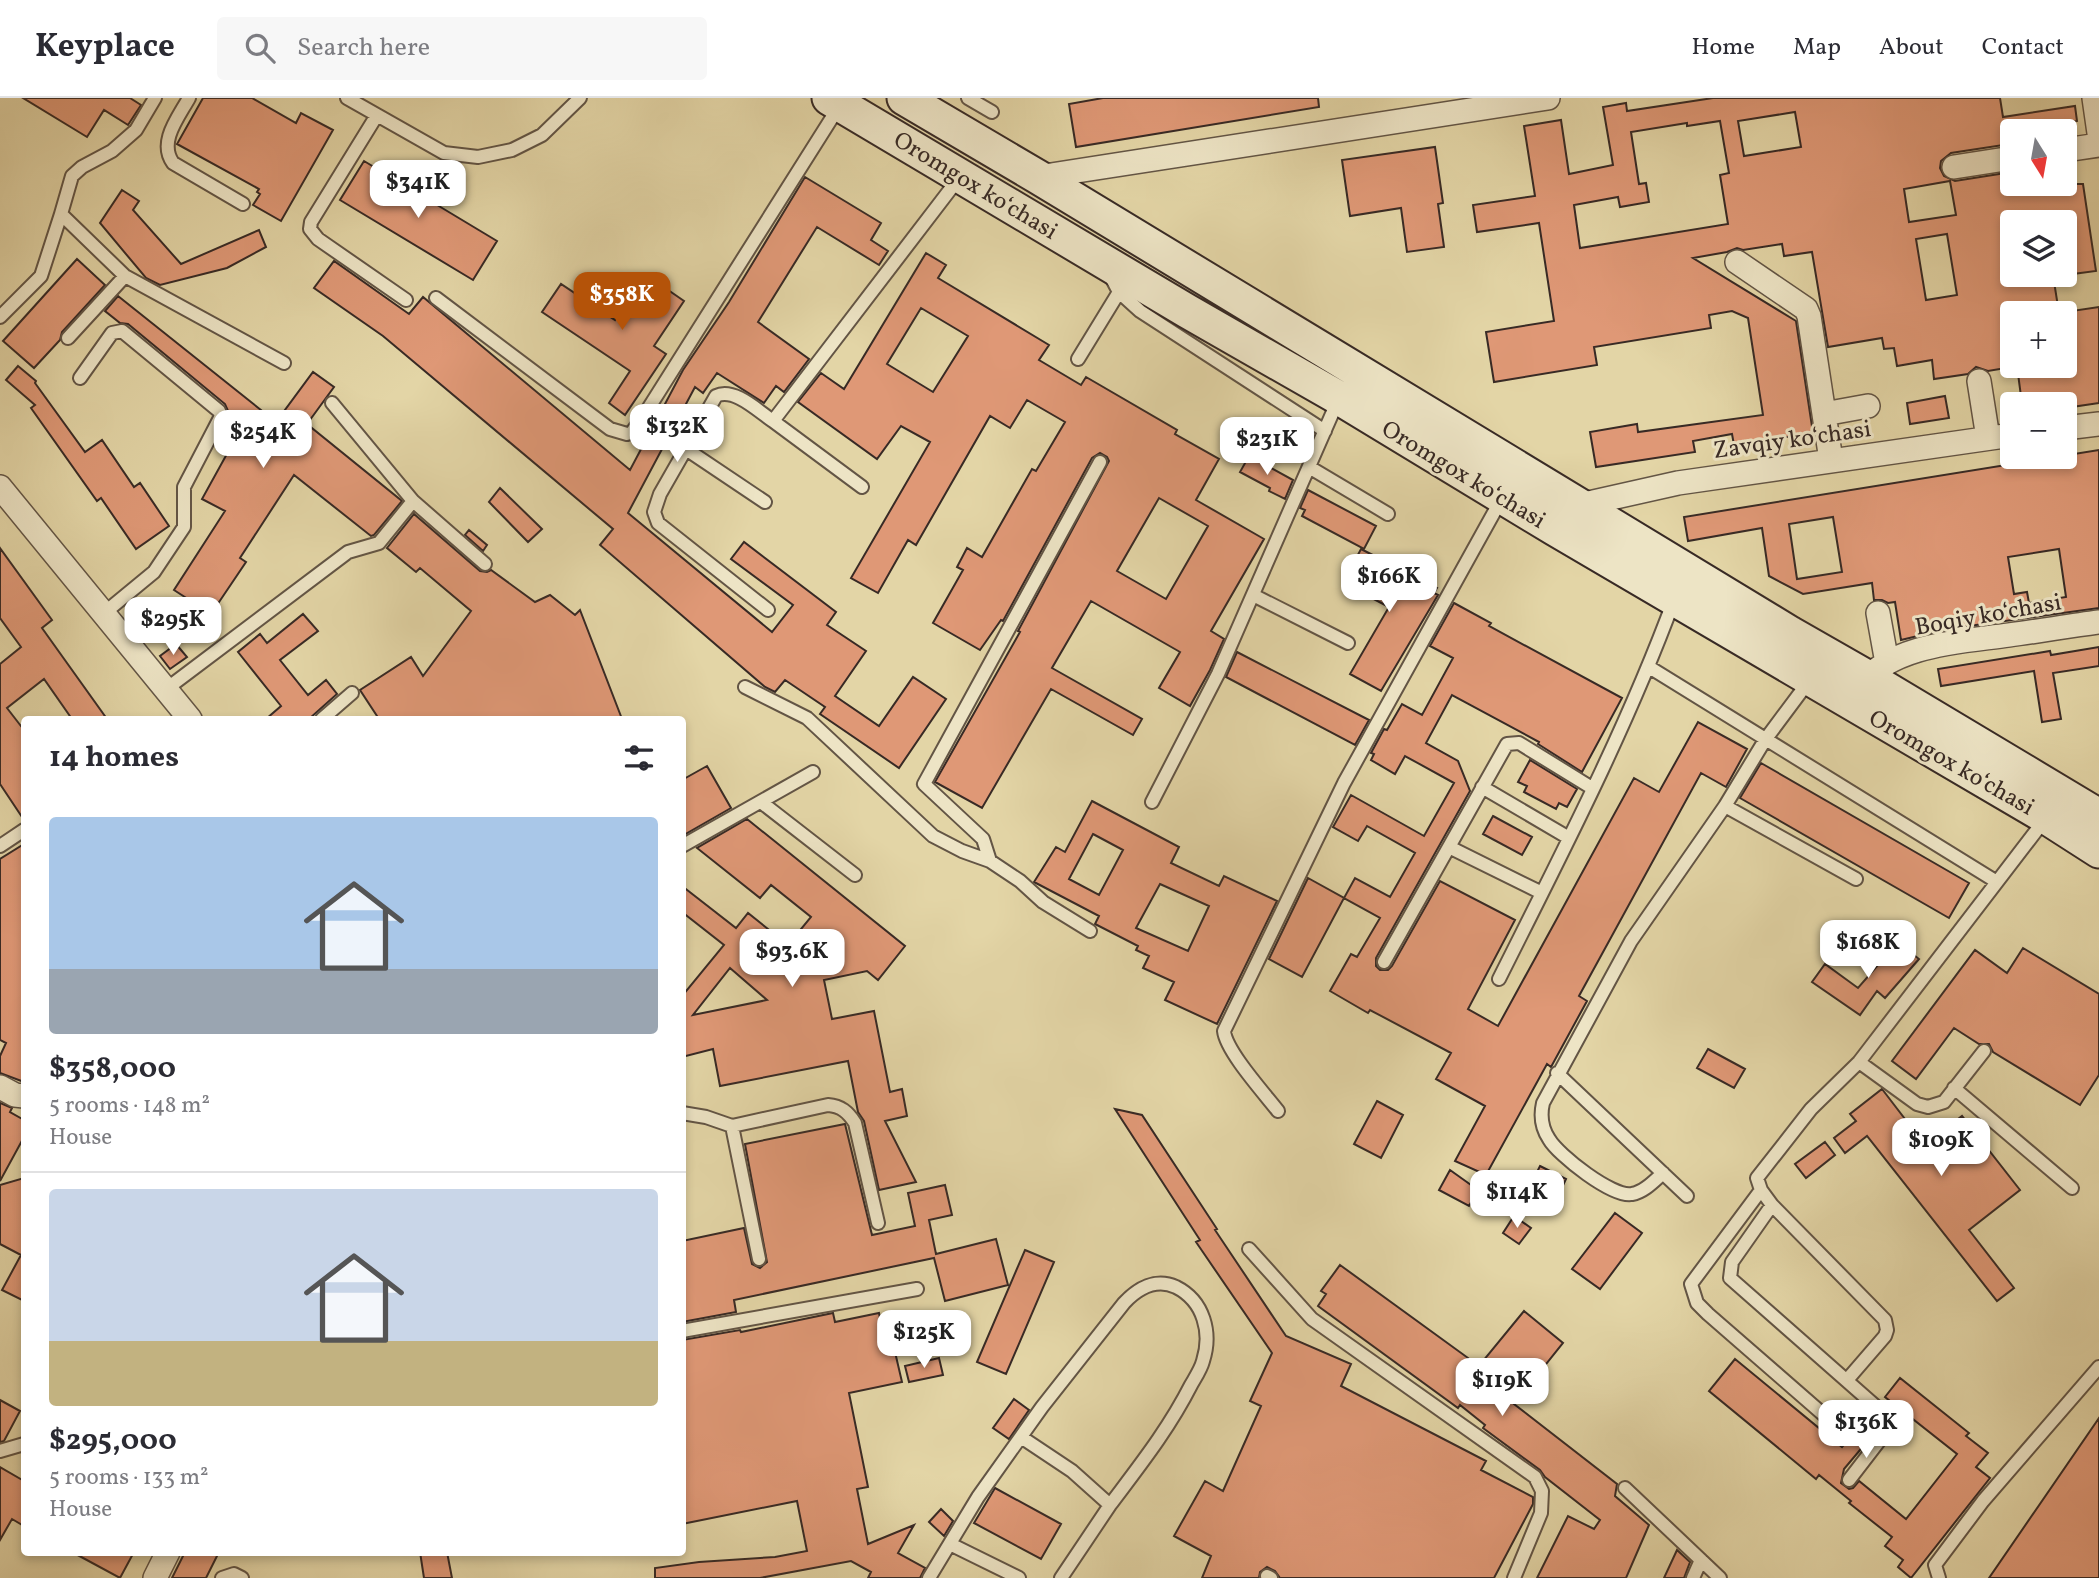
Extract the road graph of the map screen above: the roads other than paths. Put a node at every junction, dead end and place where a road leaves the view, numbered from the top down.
1 (155, 98) edge
2 (189, 98) edge
3 (347, 98) edge
4 (580, 98) edge
5 (968, 98) edge
6 (1548, 98) edge
7 (2094, 98) edge
8 (912, 100) edge
9 (835, 101) edge
10 (1437, 107) edge
11 (992, 112) dead end
12 (377, 115) junction
13 (2099, 133) edge
14 (981, 143) junction
15 (2099, 145) edge
16 (2077, 148) edge
17 (2000, 160) edge
18 (1954, 167) dead end
19 (961, 175) junction
20 (1038, 177) junction
21 (243, 204) dead end
22 (61, 214) junction
23 (1097, 256) junction
24 (1737, 262) dead end
25 (125, 276) junction
26 (1119, 292) junction
27 (436, 299) dead end
28 (406, 300) dead end
29 (0, 317) edge
30 (68, 338) dead end
31 (1078, 359) dead end
32 (284, 363) dead end
33 (80, 378) dead end
34 (1979, 381) dead end
35 (1339, 398) junction
36 (332, 403) dead end
37 (1868, 406) dead end
38 (1824, 414) junction
39 (773, 421) junction
40 (2099, 424) edge
41 (2077, 427) edge
42 (1325, 430) junction
43 (2000, 436) edge
44 (1988, 438) junction
45 (686, 449) junction
46 (1830, 460) junction
47 (1100, 462) dead end
48 (1309, 467) junction
49 (862, 486) dead end
50 (0, 487) edge
51 (1502, 498) junction
52 (413, 501) junction
53 (765, 502) dead end
54 (1580, 506) junction
55 (1388, 514) dead end
56 (1555, 529) junction
57 (485, 564) dead end
58 (1253, 595) junction
59 (1674, 599) junction
60 (768, 610) dead end
61 (1878, 613) dead end
62 (103, 614) junction
63 (2099, 622) edge
64 (1348, 643) dead end
65 (1649, 667) junction
66 (1810, 680) junction
67 (1867, 680) junction
68 (745, 687) dead end
69 (165, 690) junction
70 (352, 693) dead end
71 (186, 716) edge
72 (325, 716) edge
73 (1765, 740) junction
74 (813, 772) dead end
75 (1482, 787) junction
76 (1592, 788) junction
77 (761, 802) junction
78 (1152, 802) dead end
79 (1725, 806) junction
80 (2099, 816) edge
81 (2046, 817) junction
82 (21, 832) edge
83 (1569, 838) junction
84 (2, 842) edge
85 (686, 844) edge
86 (1449, 847) junction
87 (2099, 851) edge
88 (990, 861) junction
89 (855, 875) dead end
90 (1856, 879) dead end
91 (1997, 882) junction
92 (1542, 894) junction
93 (1090, 931) dead end
94 (1384, 962) dead end
95 (1499, 979) dead end
96 (1984, 1051) dead end
97 (1859, 1062) junction
98 (1558, 1073) junction
99 (0, 1087) edge
100 (1954, 1088) junction
101 (21, 1096) edge
102 (1278, 1111) dead end
103 (686, 1114) edge
104 (732, 1126) junction
105 (1663, 1173) junction
106 (2072, 1188) dead end
107 (1761, 1190) junction
108 (1687, 1196) dead end
109 (1772, 1205) junction
110 (878, 1223) dead end
111 (1249, 1249) dead end
112 (760, 1259) dead end
113 (917, 1289) dead end
114 (686, 1330) edge
115 (2099, 1367) edge
116 (1847, 1380) junction
117 (1840, 1429) dead end
118 (1021, 1437) junction
119 (21, 1445) edge
120 (0, 1451) edge
121 (1849, 1480) dead end
122 (1625, 1488) dead end
123 (1110, 1506) junction
124 (950, 1544) junction
125 (166, 1556) edge
126 (1701, 1560) junction
127 (155, 1578) edge
128 (222, 1578) edge
129 (242, 1578) edge
130 (929, 1578) edge
131 (1019, 1578) edge
132 (1061, 1578) edge
133 (1514, 1578) edge
134 (1693, 1578) edge
135 (1720, 1578) edge
136 (1939, 1578) edge

1 - 22 lane
2 - 21 lane
3 - 12 lane
4 - 12 lane
5 - 11 lane
6 - 10 street
7 - 13 street
8 - 14 main road, Oromgox ko‘chasi
9 - 19 main road, Oromgox ko‘chasi
9 - 27 lane
10 - 20 street
12 - 28 lane
14 - 19 main road
14 - 20 main road, Oromgox ko‘chasi
15 - 16 street
17 - 18 street
19 - 23 main road, Oromgox ko‘chasi
19 - 39 lane
20 - 54 main road, Oromgox ko‘chasi
22 - 25 lane
22 - 29 lane
23 - 26 lane
23 - 35 main road, Oromgox ko‘chasi
24 - 38 street
25 - 30 lane
25 - 32 lane
26 - 31 lane
26 - 42 lane
33 - 62 lane
34 - 44 street
35 - 42 lane
35 - 51 main road, Oromgox ko‘chasi
36 - 52 lane
37 - 38 street
38 - 46 street
39 - 45 lane
39 - 49 lane
40 - 41 street
42 - 48 lane
43 - 44 street, Zavqiy koʻchasi
44 - 46 street, Zavqiy koʻchasi
45 - 53 lane
45 - 60 lane
46 - 54 street, Zavqiy koʻchasi
47 - 88 lane
48 - 55 lane
48 - 58 lane
50 - 62 street
51 - 56 main road, Oromgox ko‘chasi
51 - 102 lane
52 - 57 lane
52 - 69 lane
54 - 56 street
54 - 67 main road, Oromgox ko‘chasi
56 - 59 main road, Oromgox ko‘chasi
58 - 64 lane
58 - 78 lane
59 - 65 lane
59 - 66 main road, Oromgox ko‘chasi
61 - 67 street, Boqiy koʻchasi
62 - 69 street
63 - 67 street, Boqiy koʻchasi
65 - 73 lane
65 - 76 lane
66 - 67 main road, Oromgox ko‘chasi
66 - 73 lane
67 - 80 main road, Oromgox ko‘chasi
67 - 81 main road, Oromgox ko‘chasi
68 - 88 lane
69 - 71 street
70 - 72 lane
73 - 79 lane
73 - 91 lane
74 - 77 lane
75 - 76 lane
75 - 83 lane
75 - 86 lane
76 - 83 lane
77 - 85 lane
77 - 89 lane
79 - 90 lane
79 - 98 lane
81 - 87 main road, Oromgox ko‘chasi
81 - 91 lane
82 - 84 lane
83 - 92 lane
86 - 92 lane
86 - 94 lane
88 - 93 lane
91 - 97 lane
92 - 95 lane
96 - 100 lane
97 - 100 lane
97 - 107 lane
98 - 105 lane
98 - 105 lane
99 - 101 street
100 - 106 lane
103 - 104 lane
104 - 110 lane
104 - 112 lane
105 - 108 lane
107 - 109 lane
107 - 117 lane
109 - 116 lane
109 - 116 lane
111 - 133 lane
113 - 114 lane
115 - 136 lane
116 - 121 lane
118 - 123 lane
118 - 123 lane
118 - 124 lane
119 - 120 lane
122 - 126 lane
123 - 132 lane
124 - 130 lane
124 - 131 lane
125 - 127 street
126 - 134 lane
126 - 135 lane
128 - 129 lane

